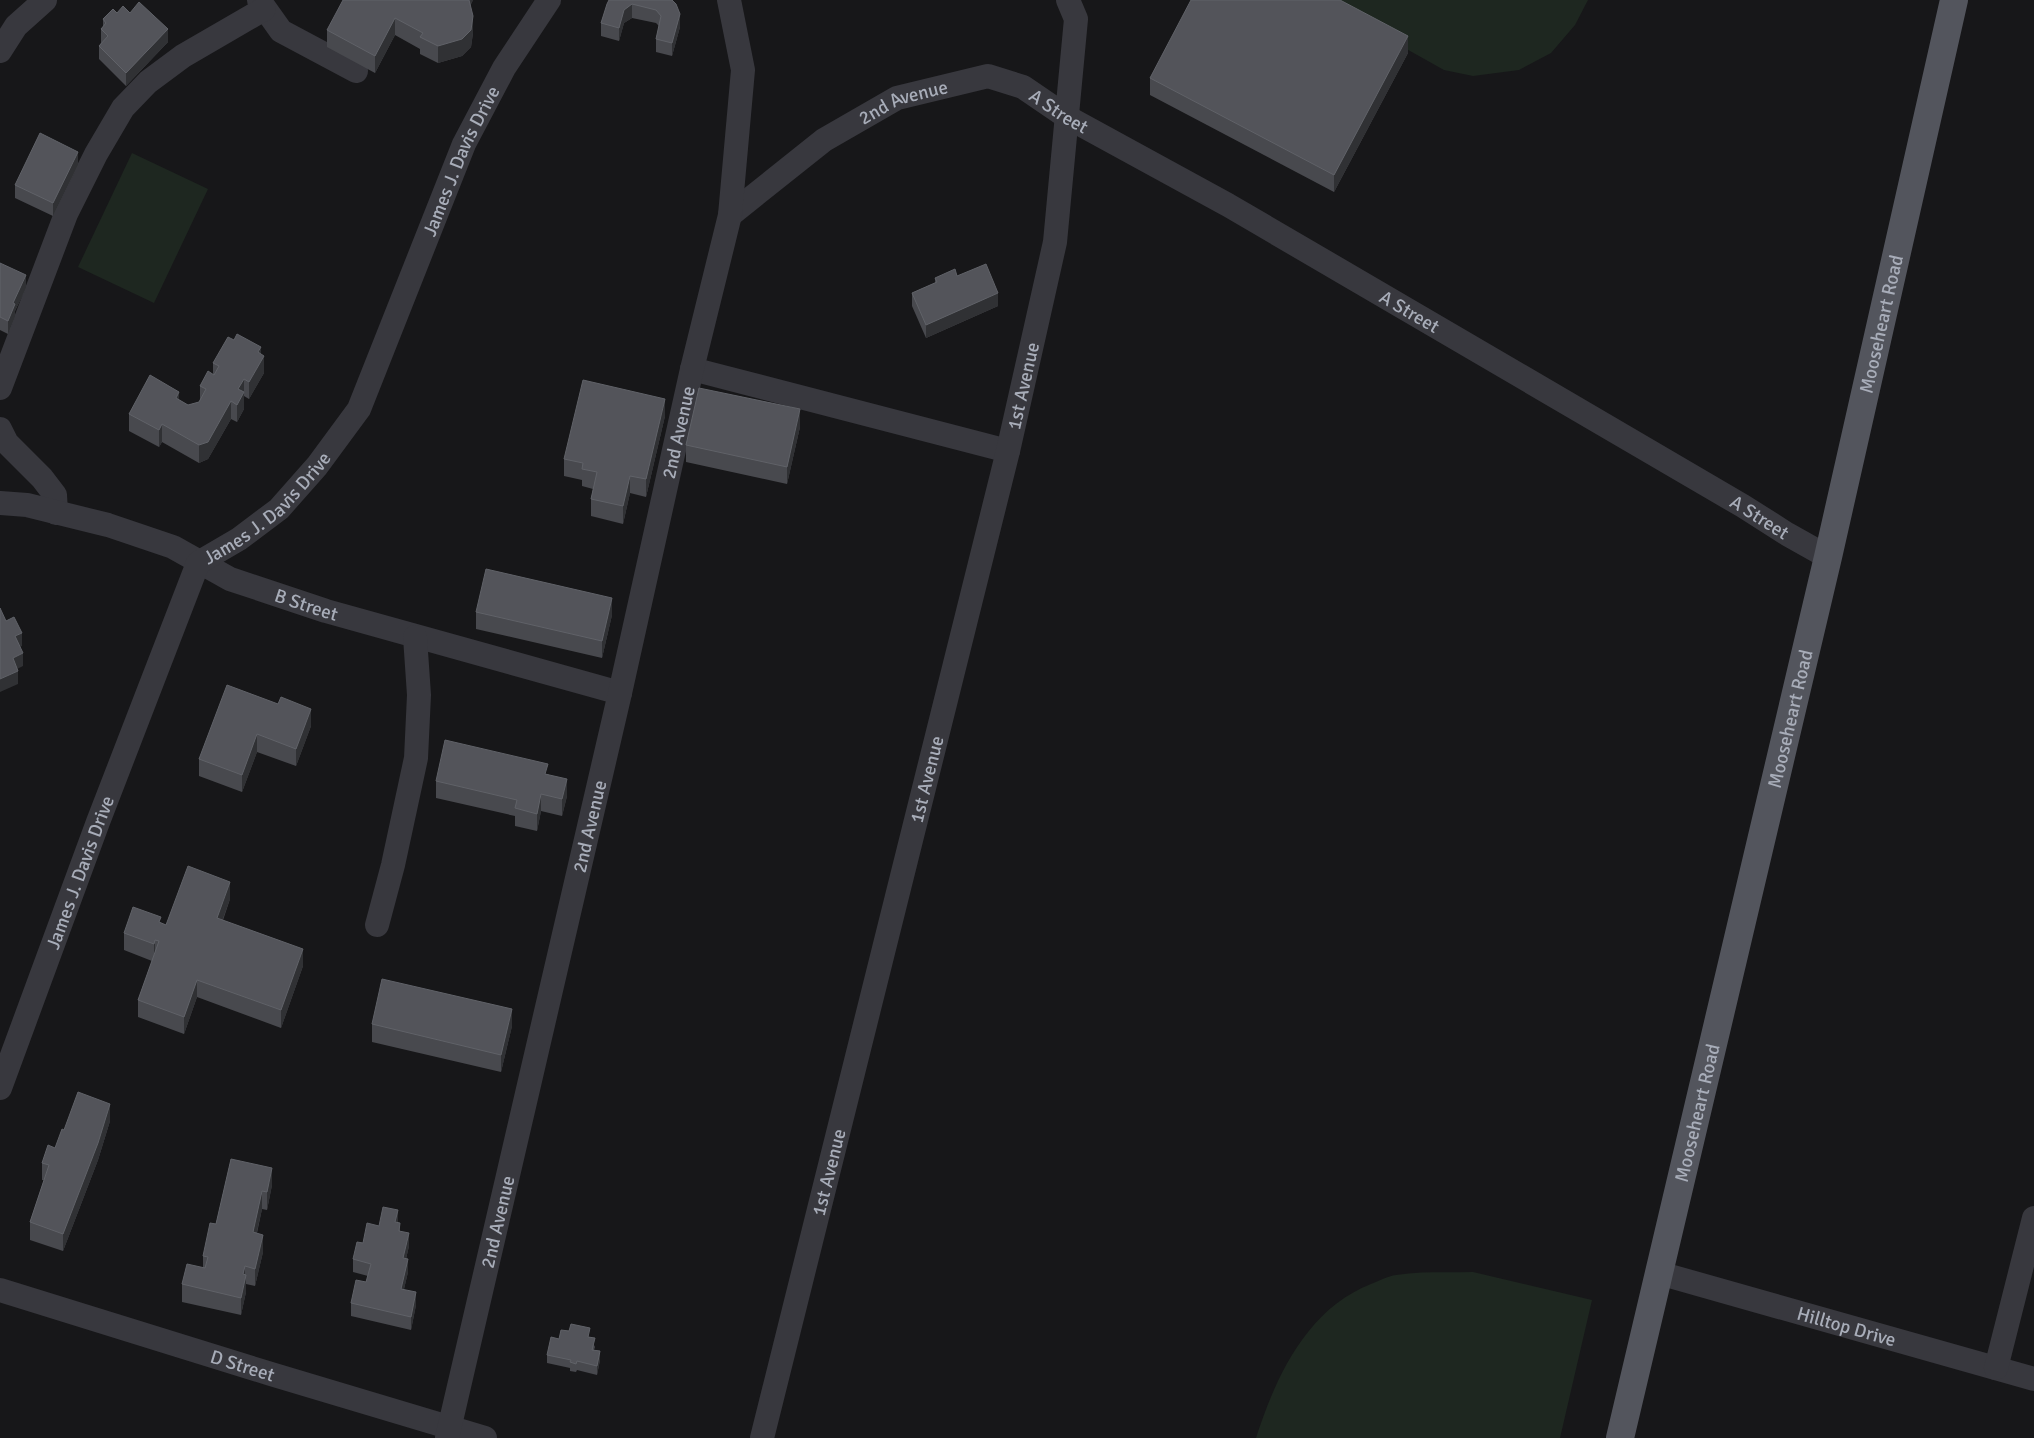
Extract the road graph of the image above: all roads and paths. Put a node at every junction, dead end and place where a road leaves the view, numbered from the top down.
1 (45, 0) edge
2 (549, 0) edge
3 (729, 0) edge
4 (1068, 0) edge
5 (1954, 0) edge
6 (261, 5) edge
7 (0, 51) edge
8 (356, 71) dead end
9 (988, 76) joint
10 (1067, 117) junction
11 (730, 215) junction
12 (692, 369) junction
13 (0, 388) edge
14 (0, 429) edge
15 (1008, 451) junction
16 (0, 502) edge
17 (56, 513) junction
18 (1828, 557) junction
19 (198, 563) junction
20 (415, 637) junction
21 (620, 692) junction
22 (377, 925) dead end
23 (0, 1088) edge
24 (2034, 1218) edge
25 (1659, 1273) junction
26 (0, 1290) edge
27 (1996, 1368) junction
28 (2034, 1379) edge
29 (448, 1433) edge
30 (485, 1438) edge
31 (762, 1438) edge
32 (1620, 1438) edge

1 - 7 street
2 - 19 street, James J. Davis Drive
3 - 11 street, 2nd Avenue
4 - 10 street, 1st Avenue
5 - 18 main road, Mooseheart Road
6 - 8 street
6 - 13 street
9 - 10 street, A Street
9 - 11 street, 2nd Avenue
10 - 15 street, 1st Avenue
10 - 18 street, A Street
11 - 12 street, 2nd Avenue
12 - 15 street
12 - 21 street, 2nd Avenue
14 - 17 street
15 - 31 street, 1st Avenue
16 - 17 street, B Street
17 - 19 street, B Street
18 - 25 main road, Mooseheart Road
19 - 20 street, B Street
19 - 23 street, James J. Davis Drive
20 - 21 street, B Street
20 - 22 street
21 - 29 street, 2nd Avenue
24 - 27 street
25 - 27 street, Hilltop Drive
25 - 32 main road, Mooseheart Road
26 - 29 street, D Street
27 - 28 street, Hilltop Drive
29 - 30 street, D Street

